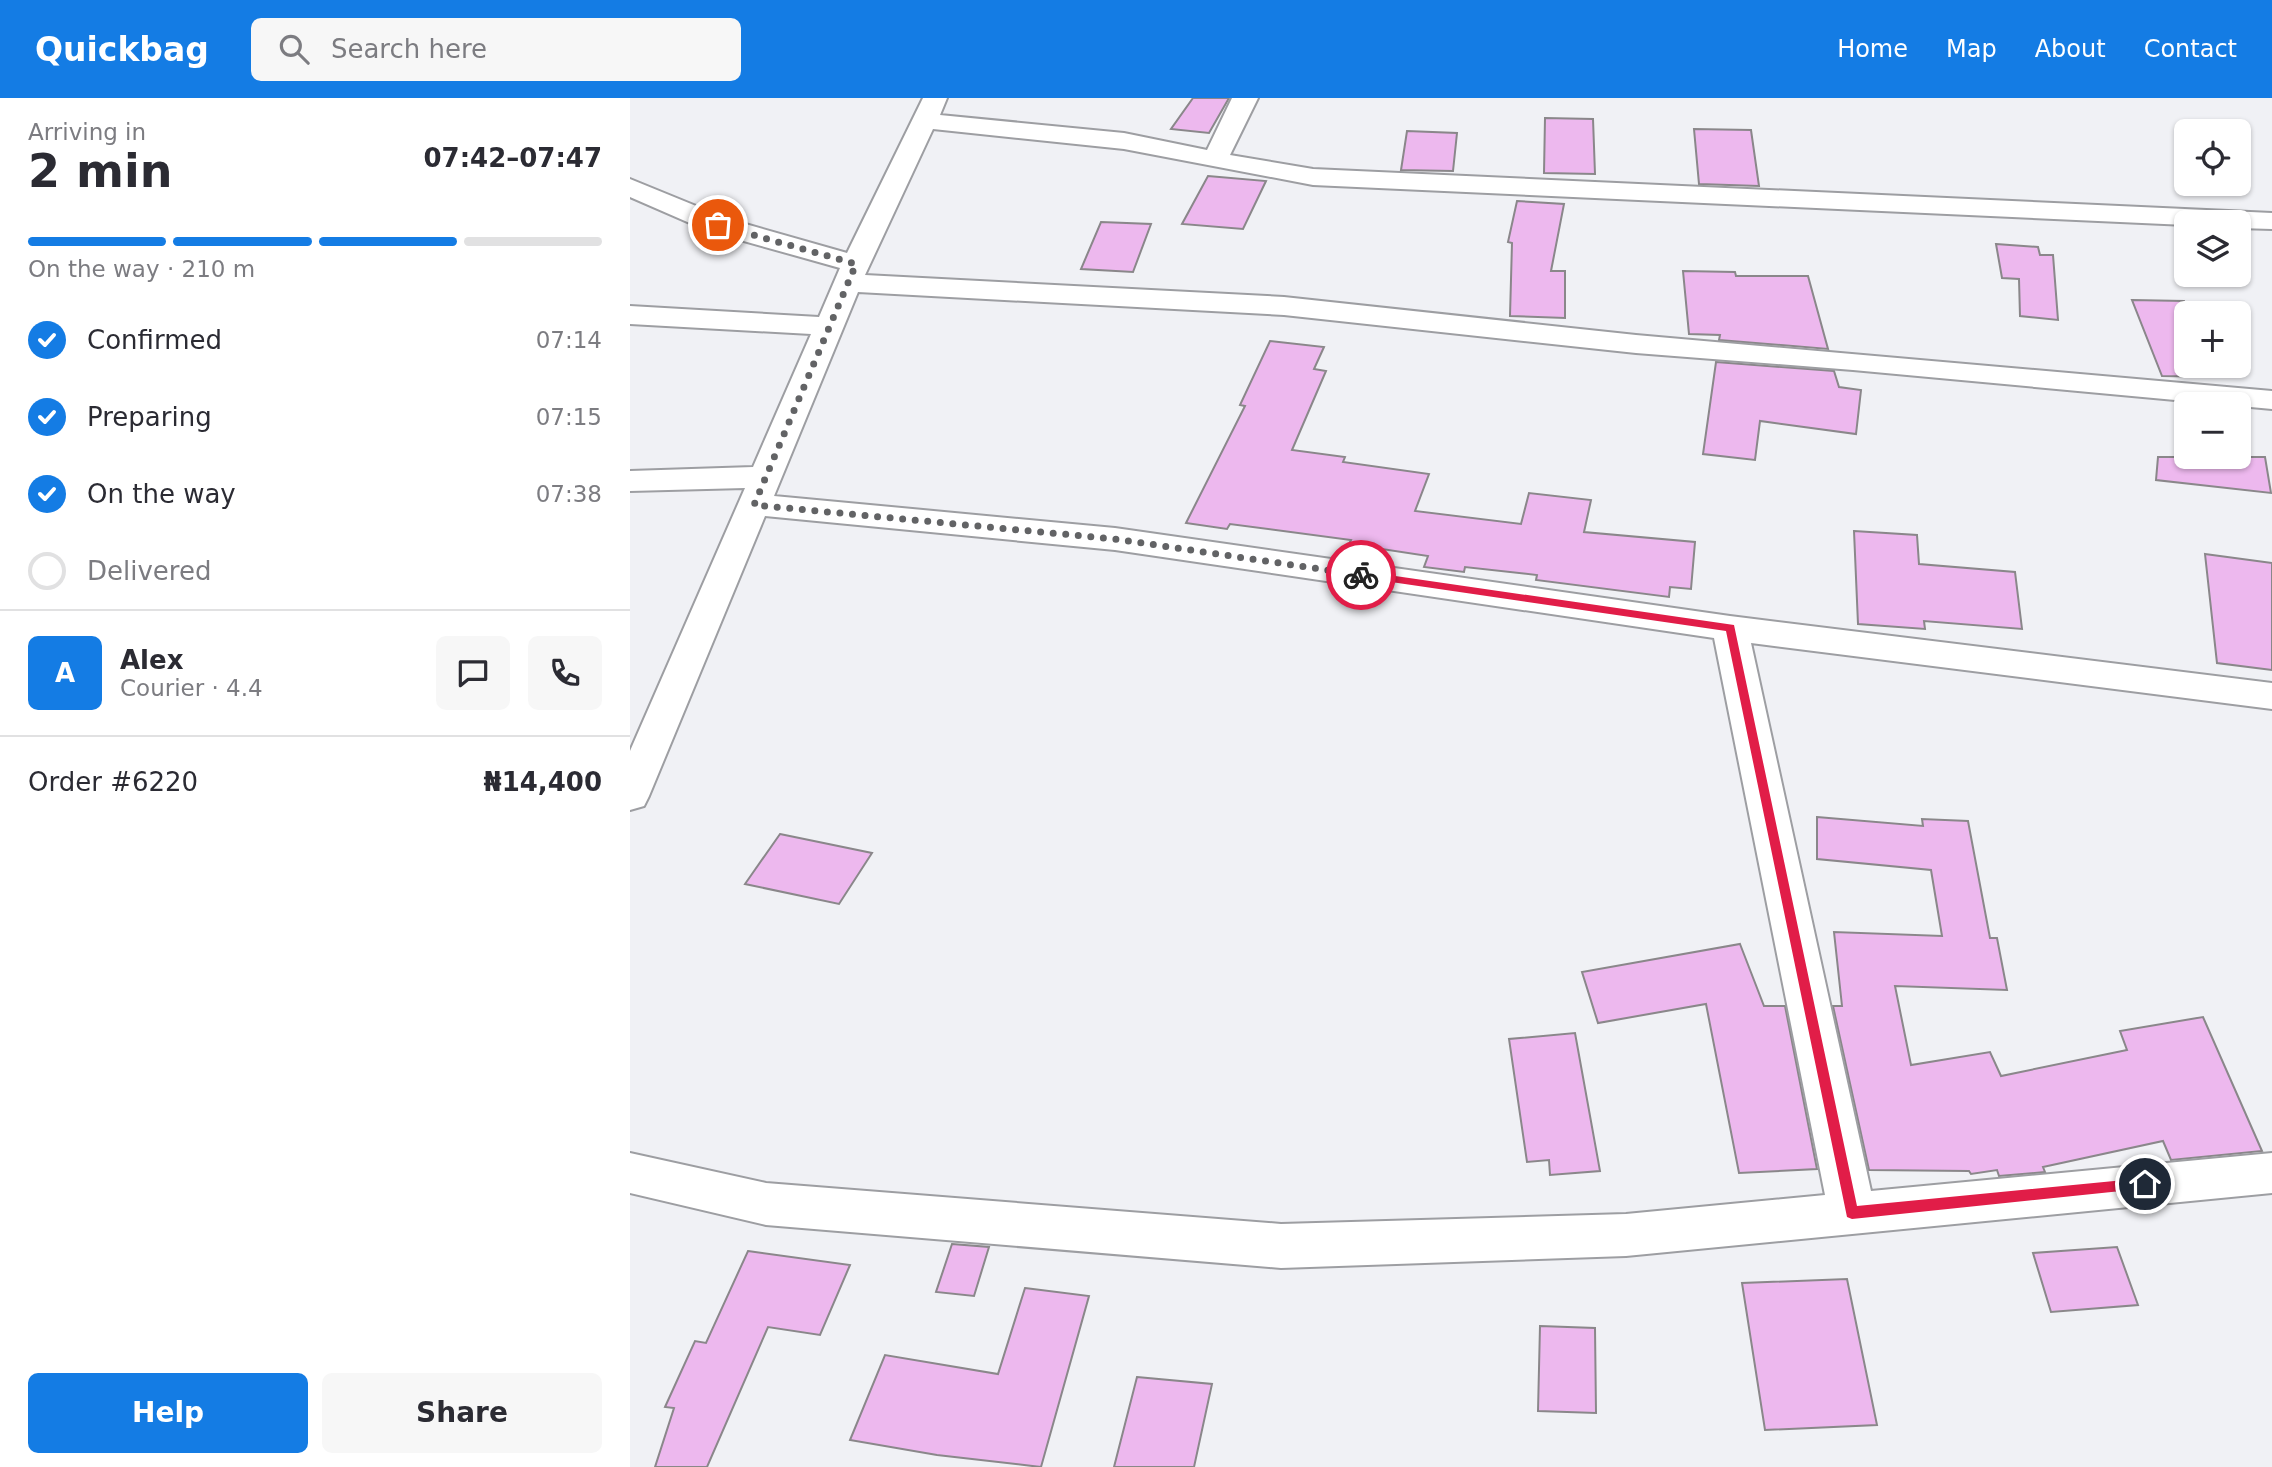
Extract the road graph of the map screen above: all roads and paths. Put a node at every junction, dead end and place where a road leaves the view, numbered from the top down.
1 (1245, 98) edge
2 (930, 109) edge
3 (1215, 159) junction
4 (630, 187) edge
5 (2272, 221) edge
6 (853, 274) junction
7 (630, 315) edge
8 (830, 326) junction
9 (2272, 400) edge
10 (630, 481) edge
11 (761, 491) junction
12 (1730, 628) junction
13 (2272, 696) edge
14 (638, 757) edge
15 (630, 796) edge
16 (630, 1173) edge
17 (2272, 1173) edge
18 (1852, 1213) junction

1 - 3 street
2 - 3 street
2 - 6 street
3 - 5 street
4 - 6 street
6 - 8 street
6 - 9 street
7 - 8 street
8 - 11 street
10 - 11 street
11 - 12 street
11 - 14 street
12 - 13 street
12 - 18 street
14 - 15 street
16 - 18 street
17 - 18 street

